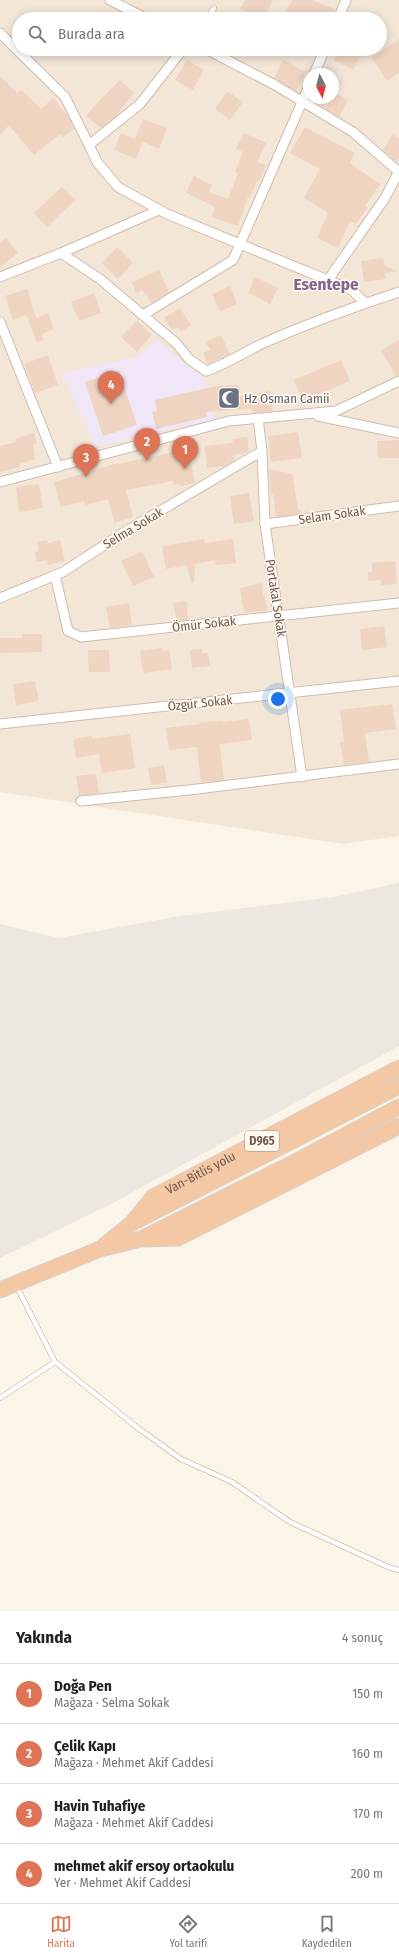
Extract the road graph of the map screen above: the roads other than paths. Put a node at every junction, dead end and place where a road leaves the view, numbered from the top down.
1 (110, 0) edge
2 (346, 0) edge
3 (214, 8) dead end
4 (133, 12) edge
5 (211, 12) edge
6 (341, 12) edge
7 (0, 32) edge
8 (12, 44) edge
9 (24, 56) edge
10 (178, 56) edge
11 (219, 56) edge
12 (322, 56) edge
13 (317, 68) edge
14 (302, 101) junction
15 (89, 145) junction
16 (399, 172) edge
17 (159, 210) junction
18 (241, 244) junction
19 (61, 253) junction
20 (0, 277) edge
21 (328, 280) junction
22 (399, 292) edge
23 (365, 303) junction
24 (143, 315) junction
25 (0, 322) edge
26 (399, 381) edge
27 (308, 414) junction
28 (258, 418) junction
29 (399, 433) edge
30 (262, 451) junction
31 (58, 467) junction
32 (0, 482) edge
33 (399, 506) edge
34 (265, 524) junction
35 (55, 575) junction
36 (0, 598) edge
37 (399, 604) edge
38 (279, 616) junction
39 (399, 681) edge
40 (290, 693) junction
41 (0, 724) edge
42 (399, 764) edge
43 (302, 776) junction
44 (81, 801) dead end
45 (399, 1068) edge
46 (399, 1086) edge
47 (399, 1107) edge
48 (399, 1126) edge
49 (132, 1223) junction
50 (141, 1239) junction
51 (100, 1249) junction
52 (16, 1284) junction
53 (0, 1290) edge
54 (55, 1362) junction
55 (0, 1398) edge
56 (399, 1570) edge

1 - 4 street
2 - 6 street
3 - 5 lane
7 - 8 street
9 - 15 street
10 - 15 street
11 - 14 street
12 - 13 street
14 - 16 street
14 - 18 street
15 - 17 street
16 - 21 street
17 - 18 street
17 - 19 street
18 - 21 street
18 - 24 street
19 - 20 street
19 - 24 street
21 - 23 street
22 - 23 street
23 - 24 street
25 - 31 street
26 - 27 street
27 - 28 street
27 - 29 street
28 - 30 street, Portakal Sokak
28 - 31 street
30 - 34 street, Portakal Sokak
30 - 35 street, Selma Sokak
31 - 32 street
33 - 34 street, Selam Sokak
34 - 38 street, Portakal Sokak
35 - 36 street, Selma Sokak
35 - 38 street, Ömür Sokak
37 - 38 street, Ömür Sokak
38 - 40 street, Portakal Sokak
39 - 40 street, Özgür Sokak
40 - 41 street, Özgür Sokak
40 - 43 street, Portakal Sokak
42 - 43 street
43 - 44 street
45 - 49 highway, Van-Bitlis yolu / D965
46 - 49 highway
47 - 50 highway
48 - 50 highway, Van-Bitlis yolu
49 - 51 highway, Van-Bitlis yolu / D965
50 - 51 highway, Van-Bitlis yolu / D965
51 - 52 highway, Van-Bitlis yolu / D965
52 - 53 highway, Van-Bitlis yolu / D965
52 - 54 lane
54 - 55 lane
54 - 56 lane

